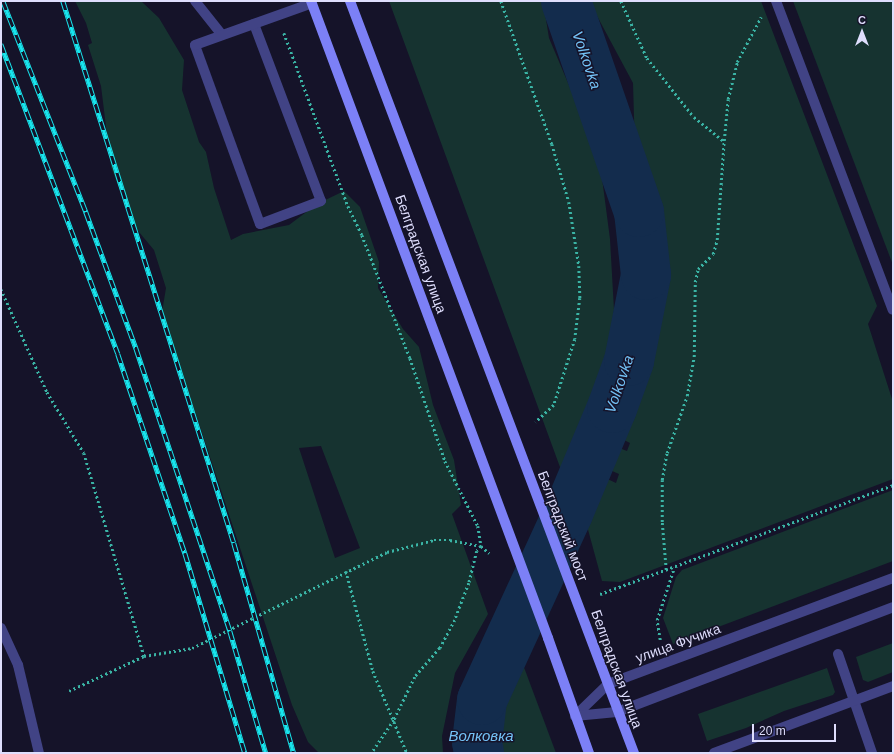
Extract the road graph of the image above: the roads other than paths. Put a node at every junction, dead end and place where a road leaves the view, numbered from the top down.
1 (195, 1) edge
2 (350, 1) edge
3 (776, 1) edge
4 (311, 2) edge
5 (254, 24) junction
6 (222, 36) junction
7 (893, 310) edge
8 (525, 468) joint
9 (893, 578) edge
10 (575, 595) joint
11 (893, 606) edge
12 (1, 628) edge
13 (838, 654) dead end
14 (608, 684) junction
15 (893, 686) edge
16 (855, 701) junction
17 (617, 712) junction
18 (575, 716) junction
19 (39, 753) edge
20 (589, 753) edge
21 (634, 753) edge
22 (714, 753) edge
23 (872, 753) edge

1 - 6 street
2 - 8 street, Белградская улица
3 - 7 street
4 - 5 street
4 - 18 street, Белградская улица
5 - 6 street
5 - 6 street
8 - 10 street, Белградский мост
9 - 14 street, улица Фучика
10 - 14 street, Белградская улица
11 - 17 street
12 - 19 street
13 - 16 street
14 - 17 street, Белградская улица
14 - 18 street, улица Фучика
15 - 16 street
16 - 22 street
16 - 23 street
17 - 18 street
17 - 21 street, Белградская улица
18 - 20 street

